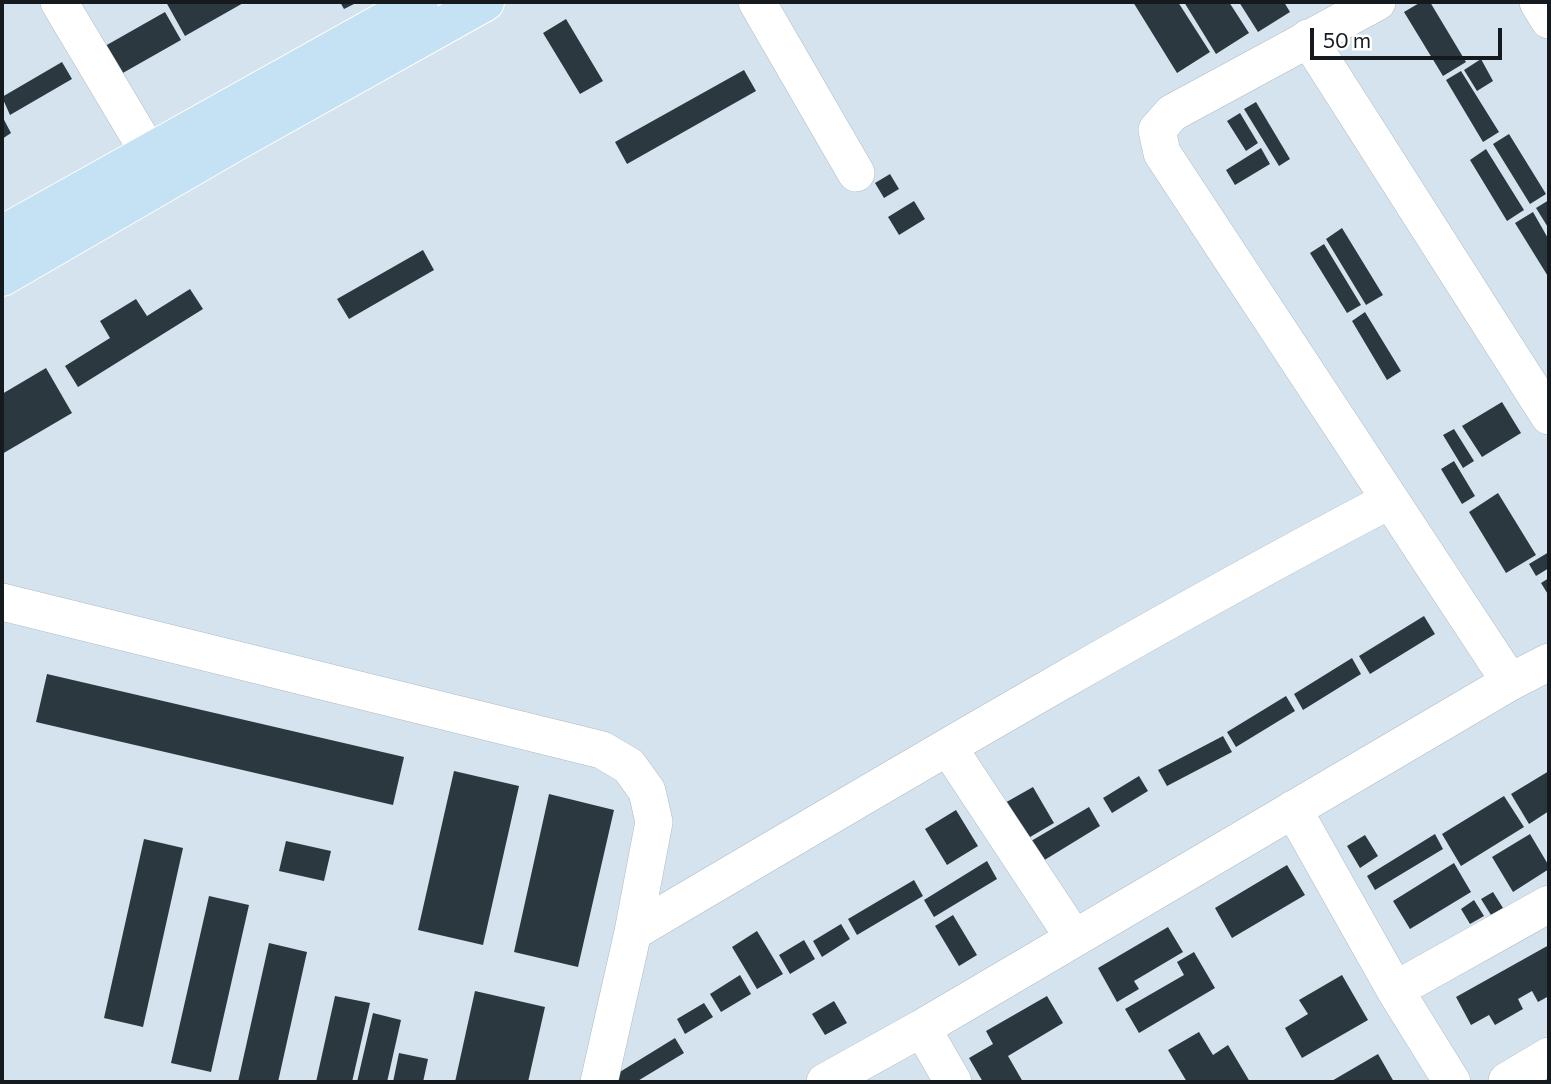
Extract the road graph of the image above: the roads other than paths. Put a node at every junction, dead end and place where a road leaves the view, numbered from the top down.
1 (59, 2) edge
2 (419, 2) edge
3 (485, 2) edge
4 (757, 2) edge
5 (1377, 2) edge
6 (1538, 2) edge
7 (1549, 20) edge
8 (1308, 38) junction
9 (149, 153) junction
10 (856, 173) dead end
11 (2, 235) edge
12 (2, 277) edge
13 (1549, 416) edge
14 (1390, 500) junction
15 (2, 602) edge
16 (1549, 662) edge
17 (1510, 682) junction
18 (948, 747) junction
19 (1293, 809) junction
20 (1549, 904) edge
21 (634, 932) junction
22 (1074, 938) junction
23 (1395, 990) junction
24 (922, 1028) junction
25 (1549, 1056) edge
26 (1507, 1081) edge
27 (600, 1082) edge
28 (825, 1082) edge
29 (953, 1082) edge
30 (1452, 1082) edge

1 - 9 street
2 - 9 main road
3 - 12 main road
4 - 10 street
5 - 8 street
6 - 7 street
8 - 13 street
8 - 14 street
9 - 11 main road
14 - 17 street
14 - 18 street
15 - 21 street
16 - 17 street
17 - 19 street
18 - 21 street
18 - 22 street
19 - 22 street
19 - 23 street
20 - 23 street
21 - 27 street
22 - 24 street
23 - 30 street
24 - 28 street
24 - 29 street
25 - 26 street

